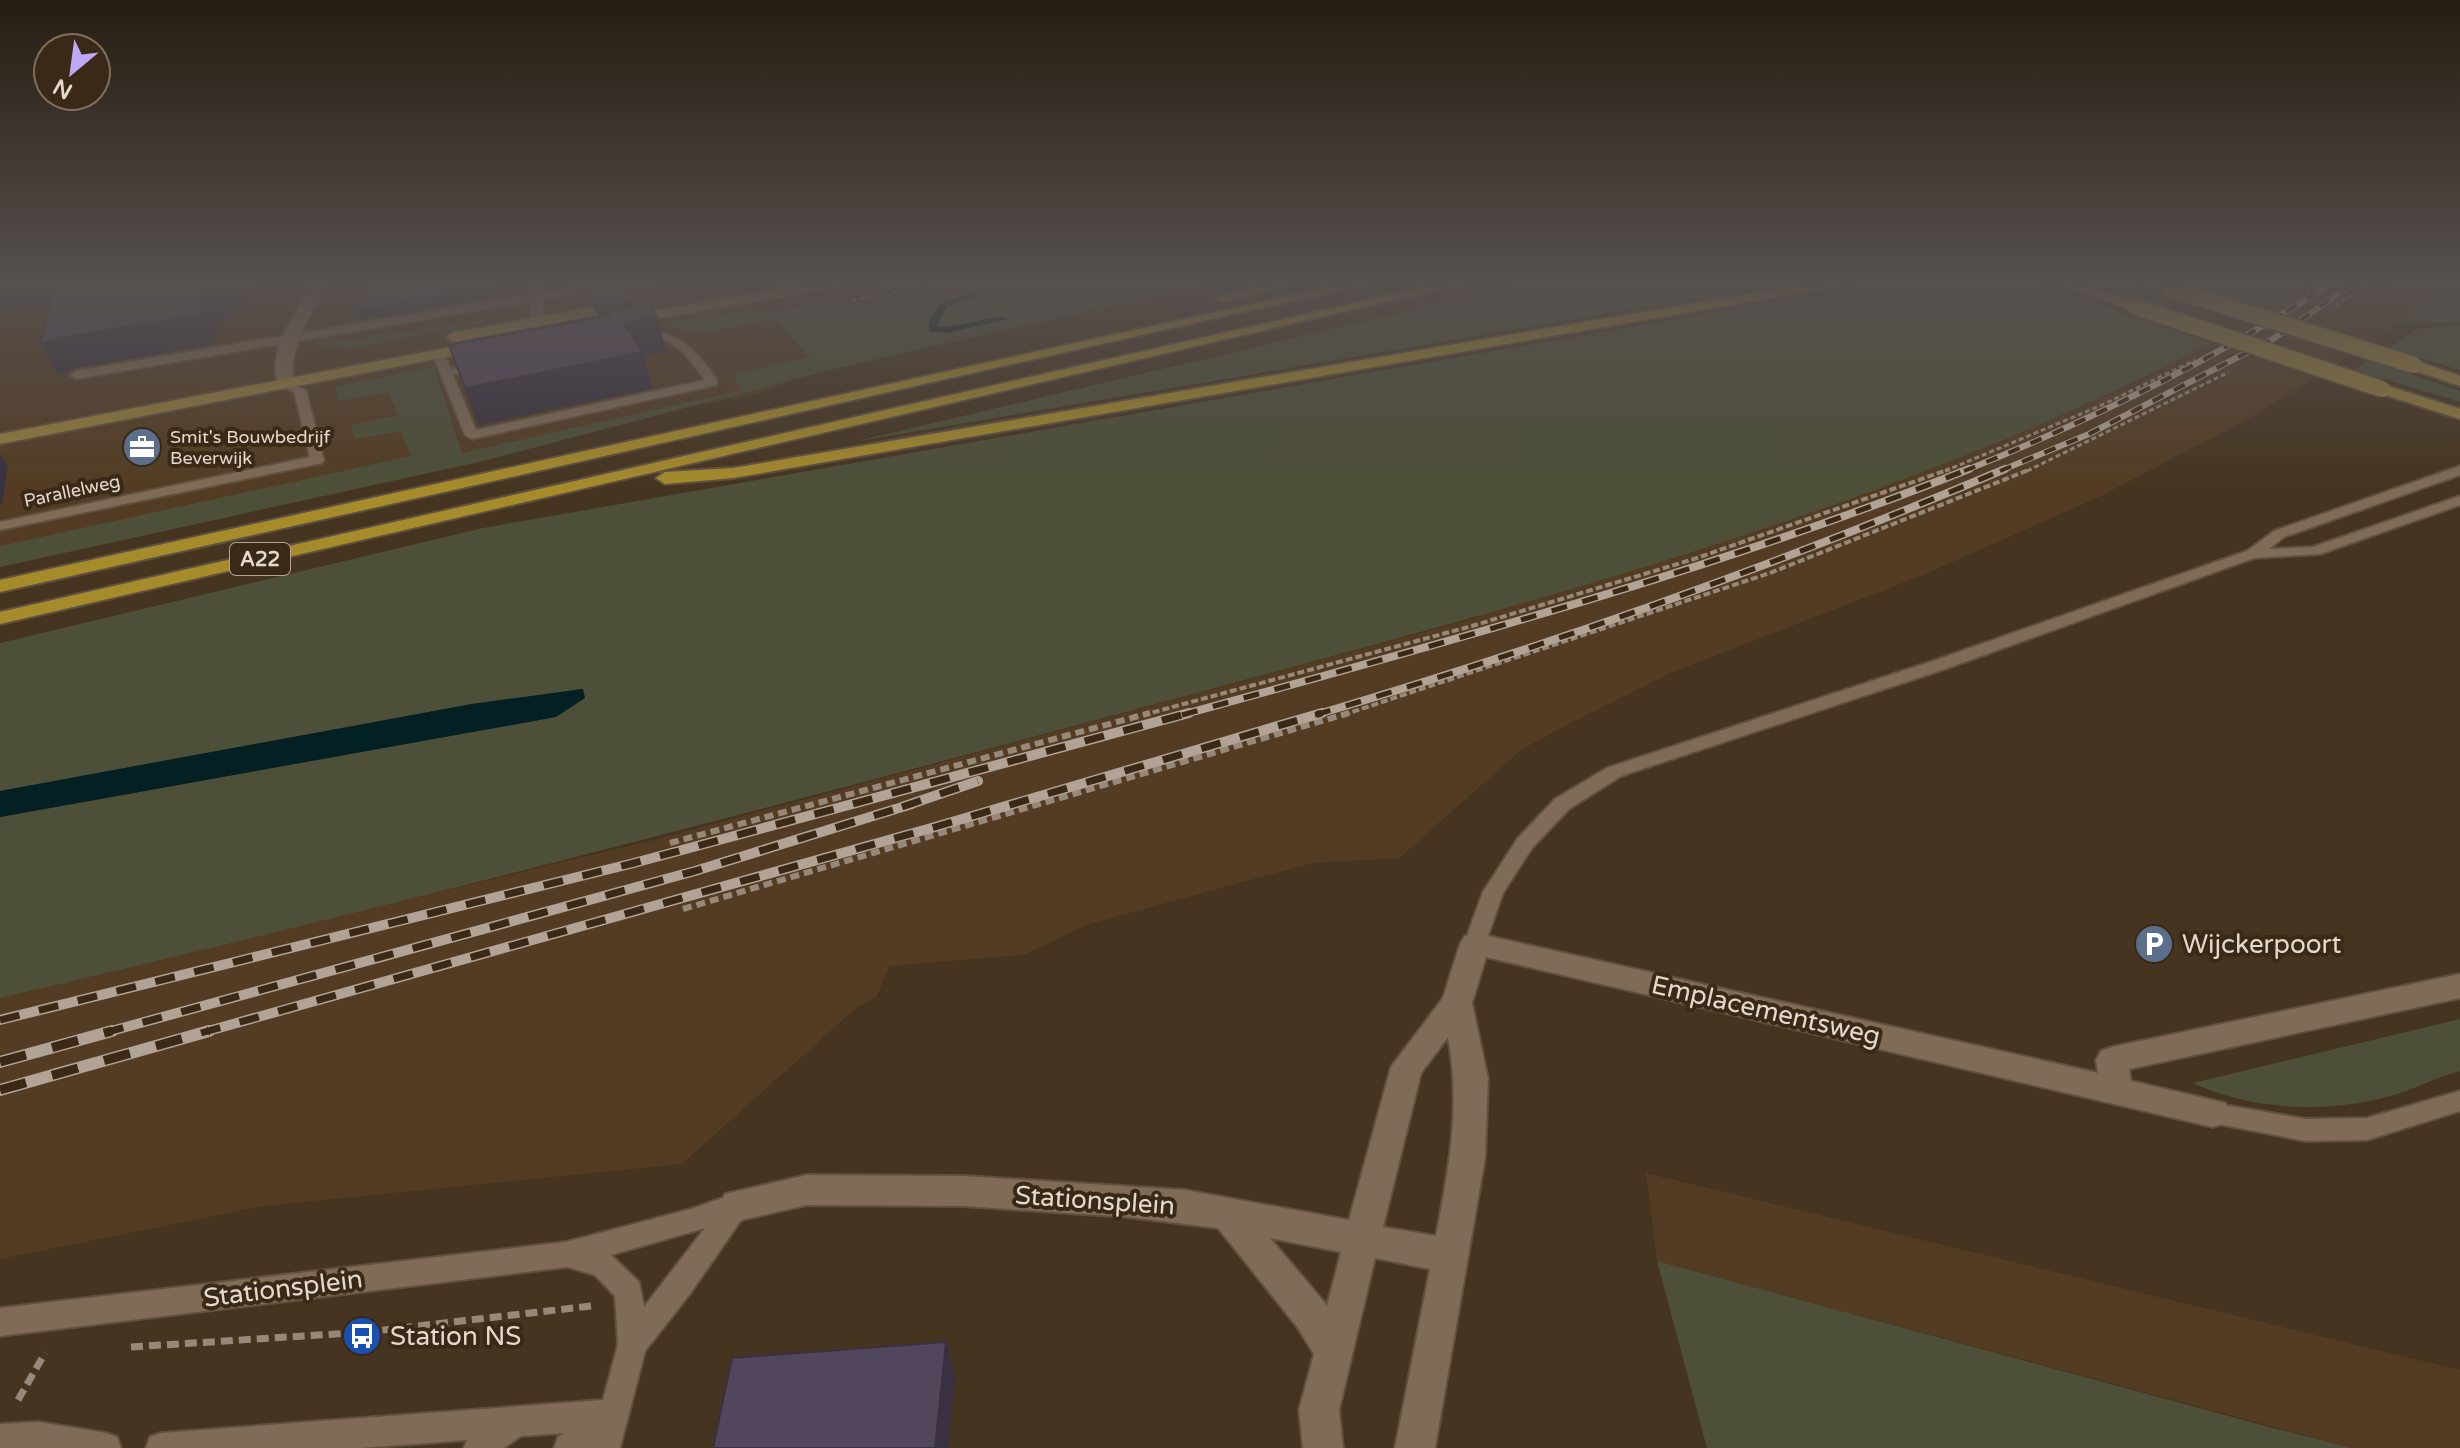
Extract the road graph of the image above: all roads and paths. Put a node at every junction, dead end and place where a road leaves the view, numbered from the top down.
1 (212, 352) edge
2 (290, 352) edge
3 (430, 352) edge
4 (452, 352) edge
5 (687, 352) edge
6 (986, 352) edge
7 (1056, 352) edge
8 (1162, 352) edge
9 (1436, 352) edge
10 (2270, 352) edge
11 (2371, 352) edge
12 (439, 355) junction
13 (2200, 357) dead end
14 (491, 364) edge
15 (2235, 369) dead end
16 (446, 373) junction
17 (76, 375) dead end
18 (2460, 381) edge
19 (289, 382) junction
20 (2460, 414) edge
21 (0, 423) edge
22 (0, 439) edge
23 (2460, 470) edge
24 (587, 484) junction
25 (400, 497) junction
26 (2460, 500) edge
27 (0, 526) edge
28 (2252, 554) junction
29 (0, 586) edge
30 (0, 618) edge
31 (670, 843) dead end
32 (683, 909) dead end
33 (1475, 944) junction
34 (2460, 986) edge
35 (1457, 1003) junction
36 (2116, 1091) junction
37 (2460, 1101) edge
38 (2213, 1113) joint
39 (737, 1205) junction
40 (1227, 1213) junction
41 (1361, 1238) junction
42 (566, 1255) junction
43 (1451, 1256) junction
44 (630, 1301) junction
45 (0, 1322) edge
46 (632, 1344) junction
47 (121, 1348) dead end
48 (1333, 1349) junction
49 (60, 1352) dead end
50 (15, 1405) dead end
51 (613, 1414) junction
52 (512, 1424) junction
53 (416, 1430) junction
54 (0, 1439) edge
55 (309, 1443) edge
56 (213, 1446) edge
57 (106, 1448) edge
58 (161, 1448) edge
59 (390, 1448) edge
60 (479, 1448) edge
61 (569, 1448) edge
62 (605, 1448) edge
63 (1323, 1448) edge
64 (1415, 1448) edge

1 - 17 lane
2 - 19 street
3 - 19 main road
4 - 12 main road
5 - 16 lane
6 - 25 highway, A22
7 - 25 highway, A22
8 - 24 highway, A22
9 - 24 highway, A22
10 - 20 main road, bridge
11 - 18 main road, bridge
12 - 16 lane
12 - 19 main road
13 - 31 path
14 - 16 lane
15 - 32 path
19 - 21 main road
19 - 22 main road
19 - 27 lane, Parallelweg
23 - 28 lane
24 - 30 highway, A22
25 - 29 highway, A22
26 - 28 lane
28 - 33 lane
33 - 35 street
33 - 36 street, Emplacementsweg
34 - 36 street
35 - 41 street
35 - 43 street
36 - 38 street, Emplacementsweg
37 - 38 lane, Emplacementsweg
39 - 40 street, Stationsplein
39 - 42 lane, Stationsplein
39 - 46 lane
40 - 41 street, Stationsplein
40 - 48 street
41 - 43 street, Stationsplein
41 - 48 street
42 - 44 lane, Stationsplein
42 - 45 lane, Stationsplein
43 - 64 street
44 - 46 lane
44 - 47 path
46 - 51 lane
48 - 63 street
49 - 50 path
51 - 52 lane
51 - 61 lane
51 - 62 lane
52 - 53 lane
52 - 60 lane
53 - 55 lane
53 - 59 lane
54 - 57 lane
55 - 56 lane
56 - 58 lane

